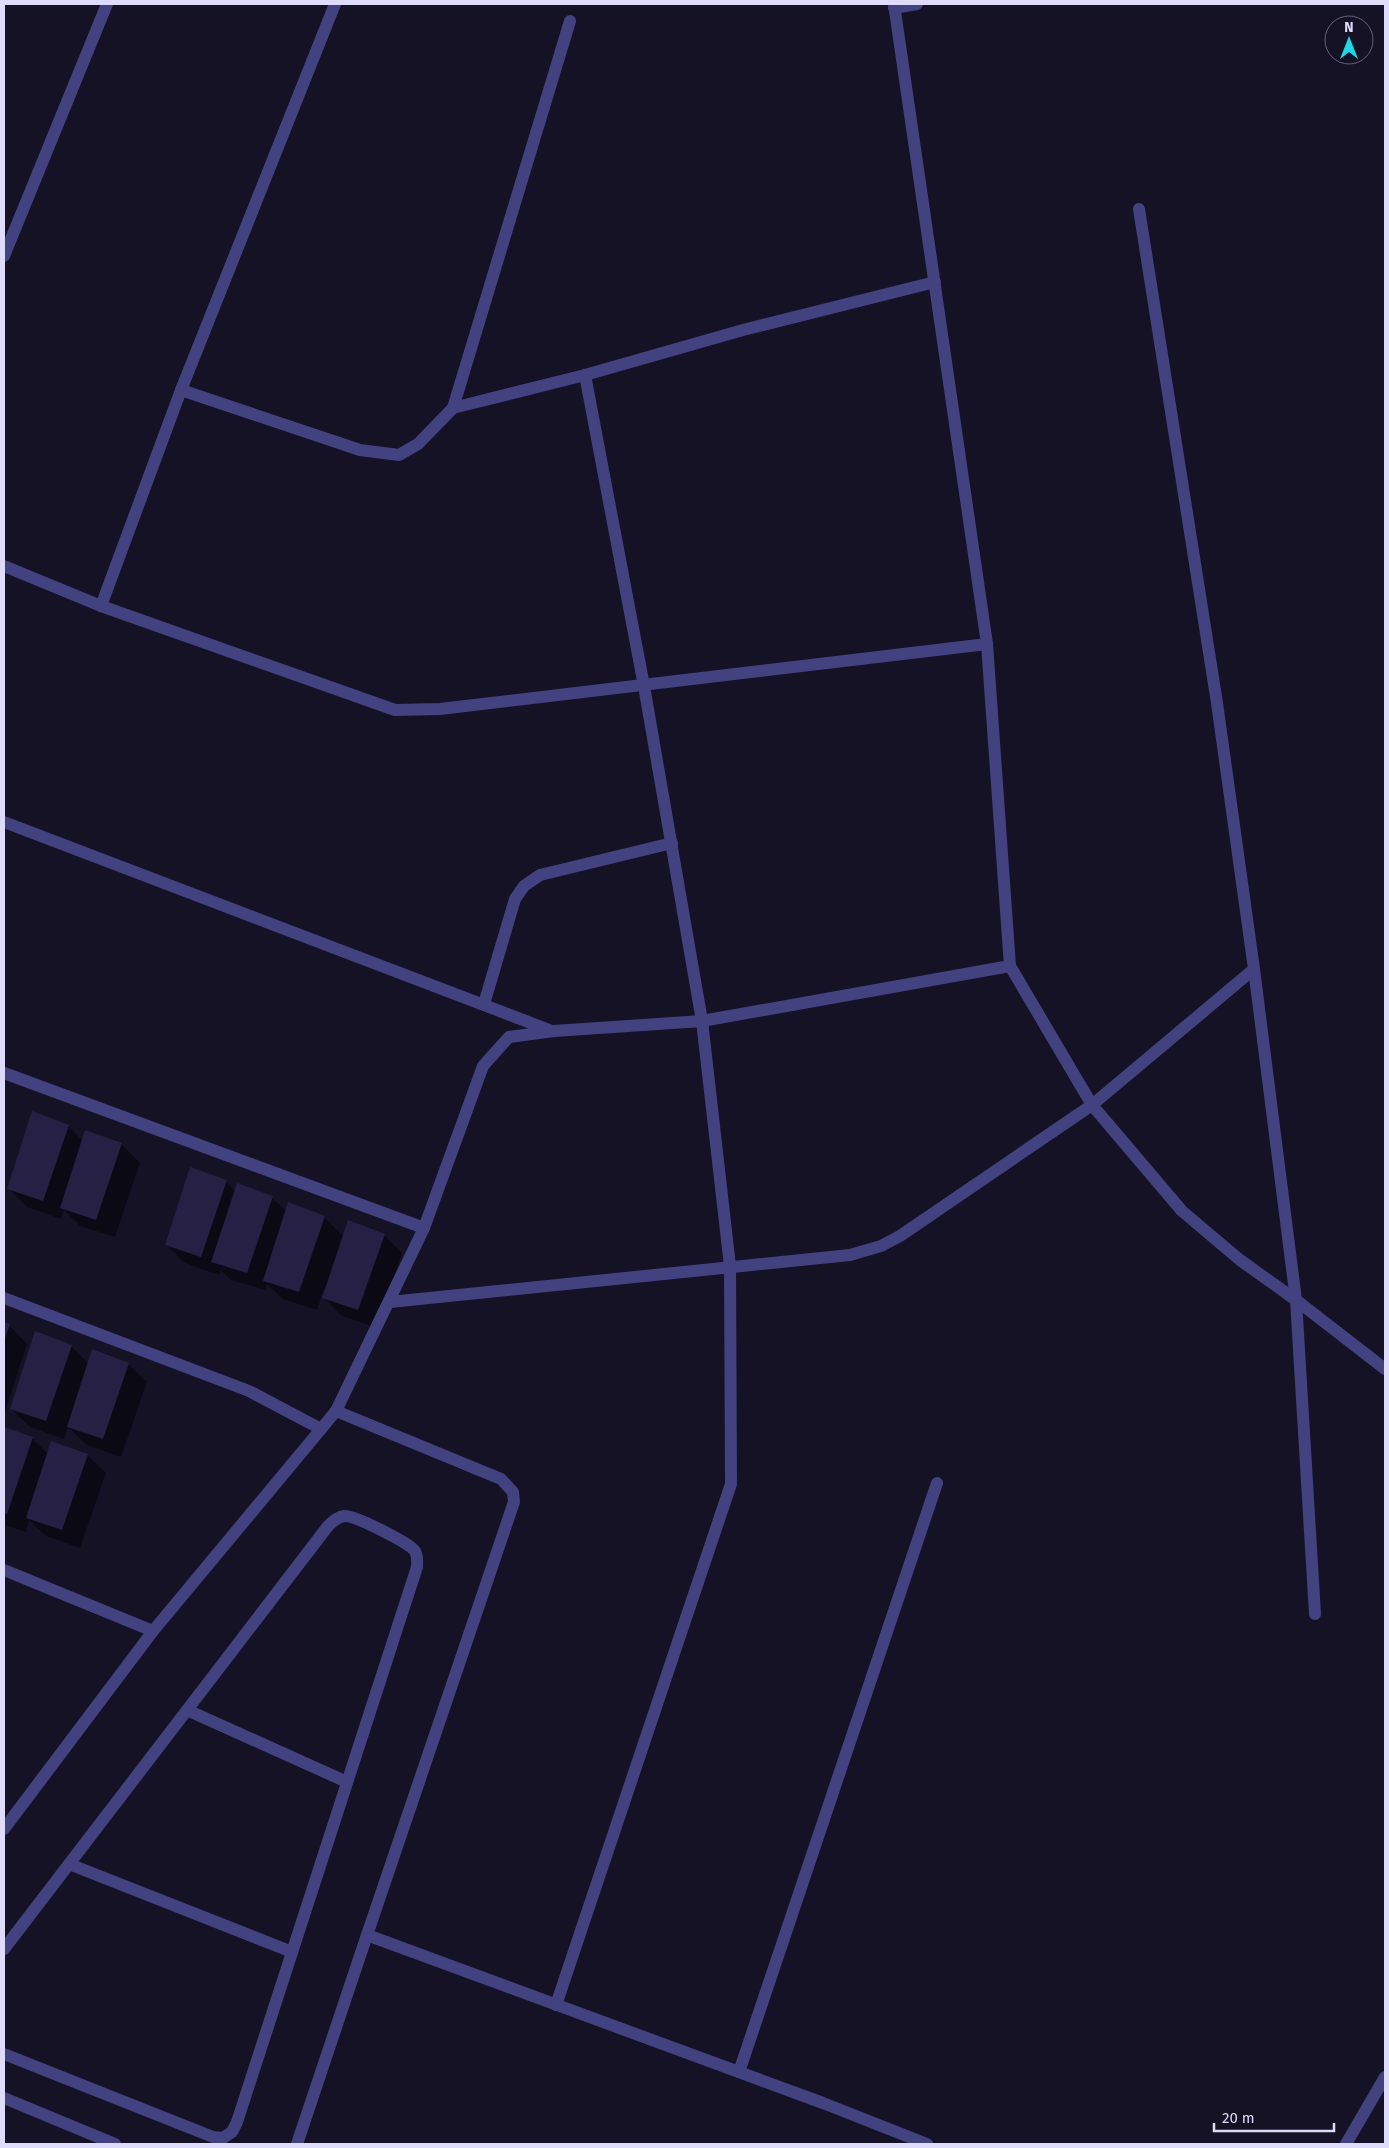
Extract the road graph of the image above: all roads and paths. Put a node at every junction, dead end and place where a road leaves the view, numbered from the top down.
1 (107, 4) edge
2 (335, 4) edge
3 (917, 4) edge
4 (894, 6) edge
5 (570, 21) dead end
6 (1139, 209) dead end
7 (4, 256) edge
8 (935, 282) junction
9 (585, 375) junction
10 (182, 390) junction
11 (453, 408) junction
12 (4, 566) edge
13 (101, 606) junction
14 (987, 644) junction
15 (644, 686) junction
16 (4, 822) edge
17 (672, 843) junction
18 (1010, 966) junction
19 (1254, 969) junction
20 (484, 1004) junction
21 (702, 1021) junction
22 (554, 1032) junction
23 (4, 1073) edge
24 (1092, 1105) junction
25 (424, 1228) junction
26 (730, 1266) junction
27 (4, 1298) edge
28 (1296, 1300) junction
29 (390, 1302) junction
30 (1385, 1369) edge
31 (336, 1411) junction
32 (321, 1429) junction
33 (937, 1483) dead end
34 (4, 1570) edge
35 (1315, 1614) dead end
36 (153, 1631) junction
37 (187, 1710) junction
38 (347, 1782) junction
39 (4, 1830) edge
40 (69, 1864) junction
41 (367, 1935) junction
42 (4, 1949) edge
43 (292, 1952) junction
44 (556, 2005) junction
45 (4, 2054) edge
46 (740, 2072) junction
47 (1385, 2077) edge
48 (4, 2098) edge
49 (115, 2144) edge
50 (297, 2144) edge
51 (927, 2144) edge
52 (1346, 2144) edge

1 - 7 street
2 - 10 street
3 - 4 street
4 - 8 street
5 - 11 street
6 - 19 street
8 - 9 street
8 - 14 street
9 - 11 street
9 - 15 street
10 - 11 street
10 - 13 street
12 - 13 street
13 - 15 street
14 - 15 street
14 - 18 street
15 - 17 street
16 - 20 street
17 - 20 street
17 - 21 street
18 - 21 street
18 - 24 street
19 - 24 street
19 - 28 street
20 - 22 street
21 - 22 street
21 - 26 street
22 - 25 street
23 - 25 street
24 - 26 street
24 - 28 street
25 - 29 street
26 - 29 street
26 - 44 street
27 - 32 street
28 - 30 street
28 - 35 street
29 - 31 street
31 - 32 street
31 - 41 street
32 - 36 street
33 - 46 street
34 - 36 street
36 - 39 street
37 - 38 street
37 - 38 street
37 - 40 street
38 - 43 street
40 - 42 street
40 - 43 street
41 - 44 street
41 - 50 street
43 - 45 street
44 - 46 street
46 - 51 street
47 - 52 street
48 - 49 street

